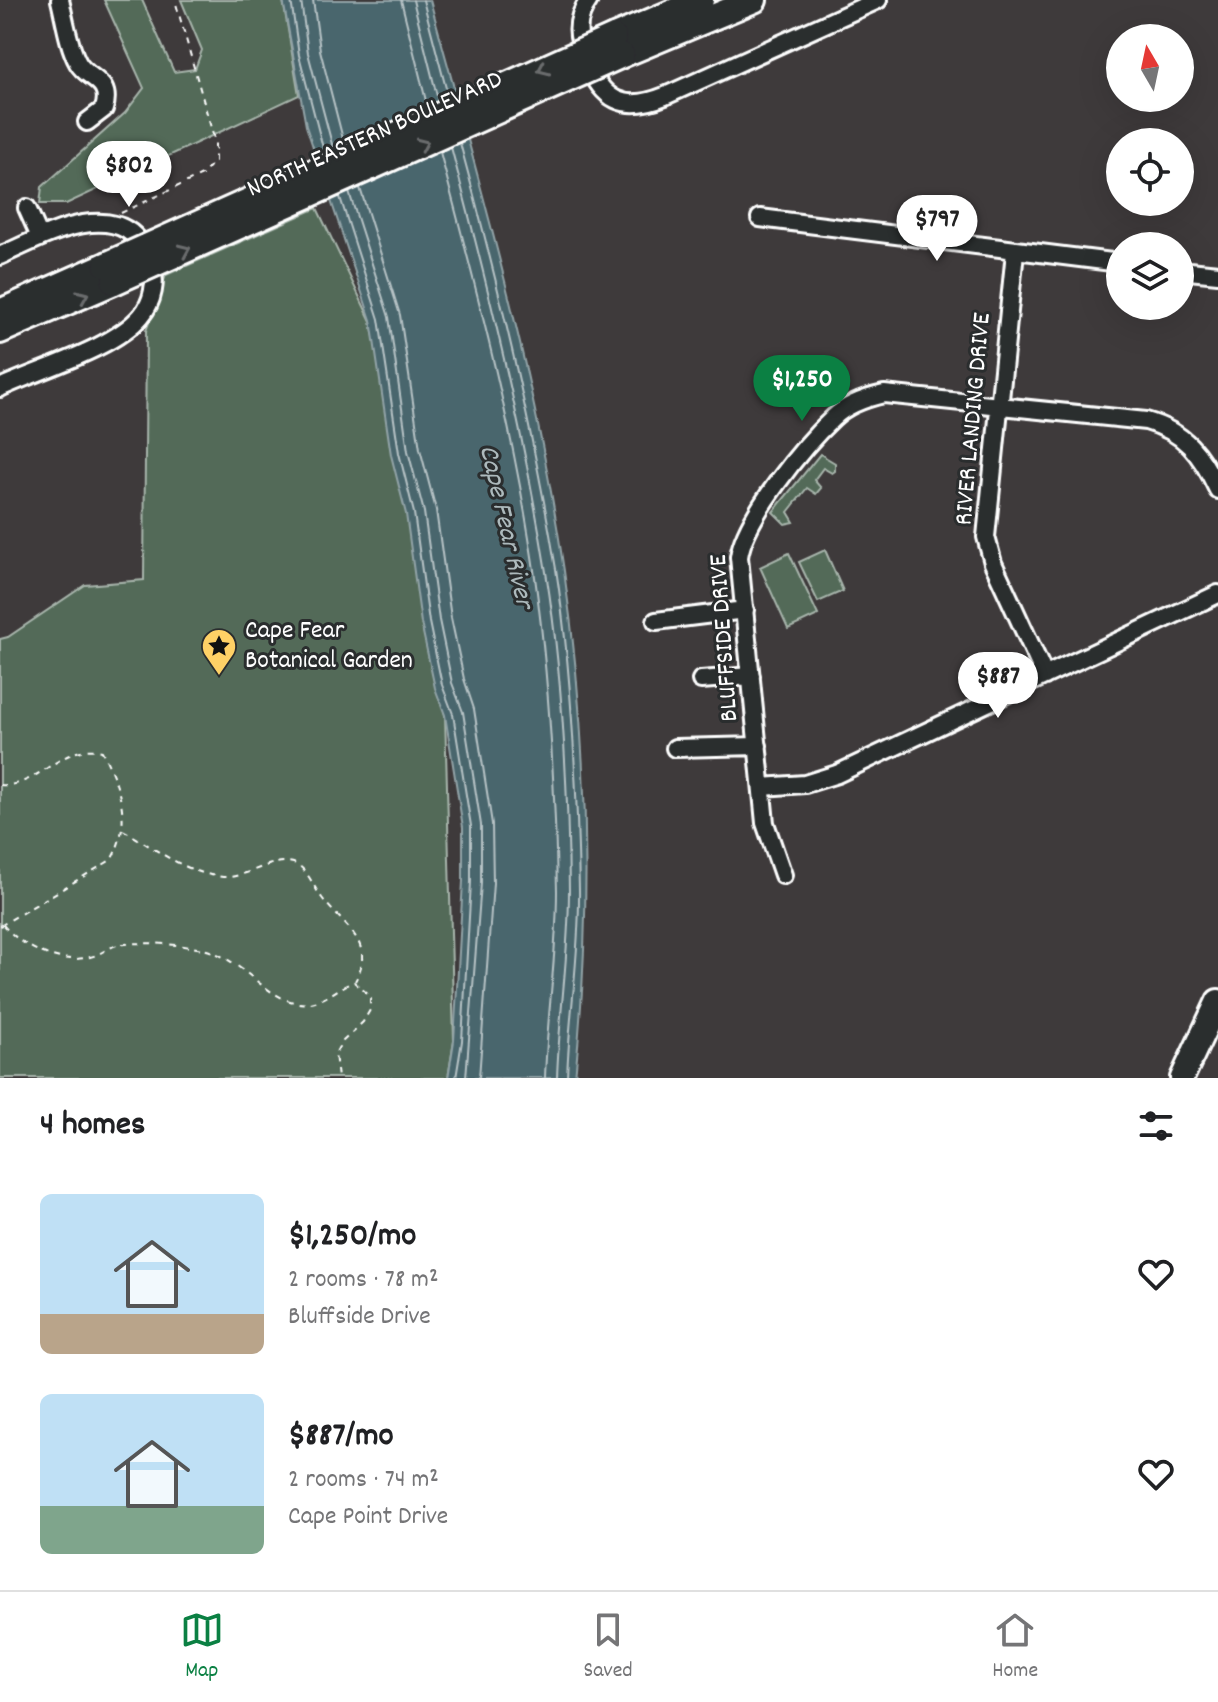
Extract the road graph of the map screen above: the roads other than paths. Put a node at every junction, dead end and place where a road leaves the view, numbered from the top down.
1 (60, 0) edge
2 (589, 0) edge
3 (701, 0) edge
4 (754, 0) edge
5 (878, 0) edge
6 (618, 46) junction
7 (87, 122) dead end
8 (27, 208) dead end
9 (760, 218) dead end
10 (40, 237) junction
11 (1015, 252) junction
12 (0, 256) edge
13 (1106, 262) edge
14 (1194, 271) edge
15 (110, 273) junction
16 (1218, 274) edge
17 (0, 312) edge
18 (0, 331) edge
19 (0, 388) edge
20 (997, 406) junction
21 (1218, 490) edge
22 (1218, 594) edge
23 (745, 610) junction
24 (656, 621) dead end
25 (751, 676) junction
26 (1045, 676) junction
27 (701, 680) dead end
28 (758, 746) junction
29 (675, 748) dead end
30 (762, 787) junction
31 (783, 875) dead end
32 (1218, 1001) edge
33 (1182, 1078) edge

1 - 7 street
2 - 5 street
3 - 6 highway
4 - 6 highway
6 - 15 highway, NORTH EASTERN BOULEVARD, bridge
8 - 10 street
9 - 11 street
10 - 12 street
10 - 19 street
11 - 13 street
11 - 20 street, RIVER LANDING DRIVE
14 - 16 street
15 - 17 highway, NORTH EASTERN BOULEVARD
18 -> 15 highway, NORTH EASTERN BOULEVARD
20 - 21 street, BLUFFSIDE DRIVE
20 - 23 street, BLUFFSIDE DRIVE
20 - 26 street, RIVER LANDING DRIVE
22 - 26 street
23 - 24 street
23 - 25 street, BLUFFSIDE DRIVE
25 - 27 street
25 - 28 street, BLUFFSIDE DRIVE
26 - 30 street
28 - 29 street
28 - 30 street, BLUFFSIDE DRIVE
30 - 31 street, BLUFFSIDE DRIVE
32 - 33 main road

